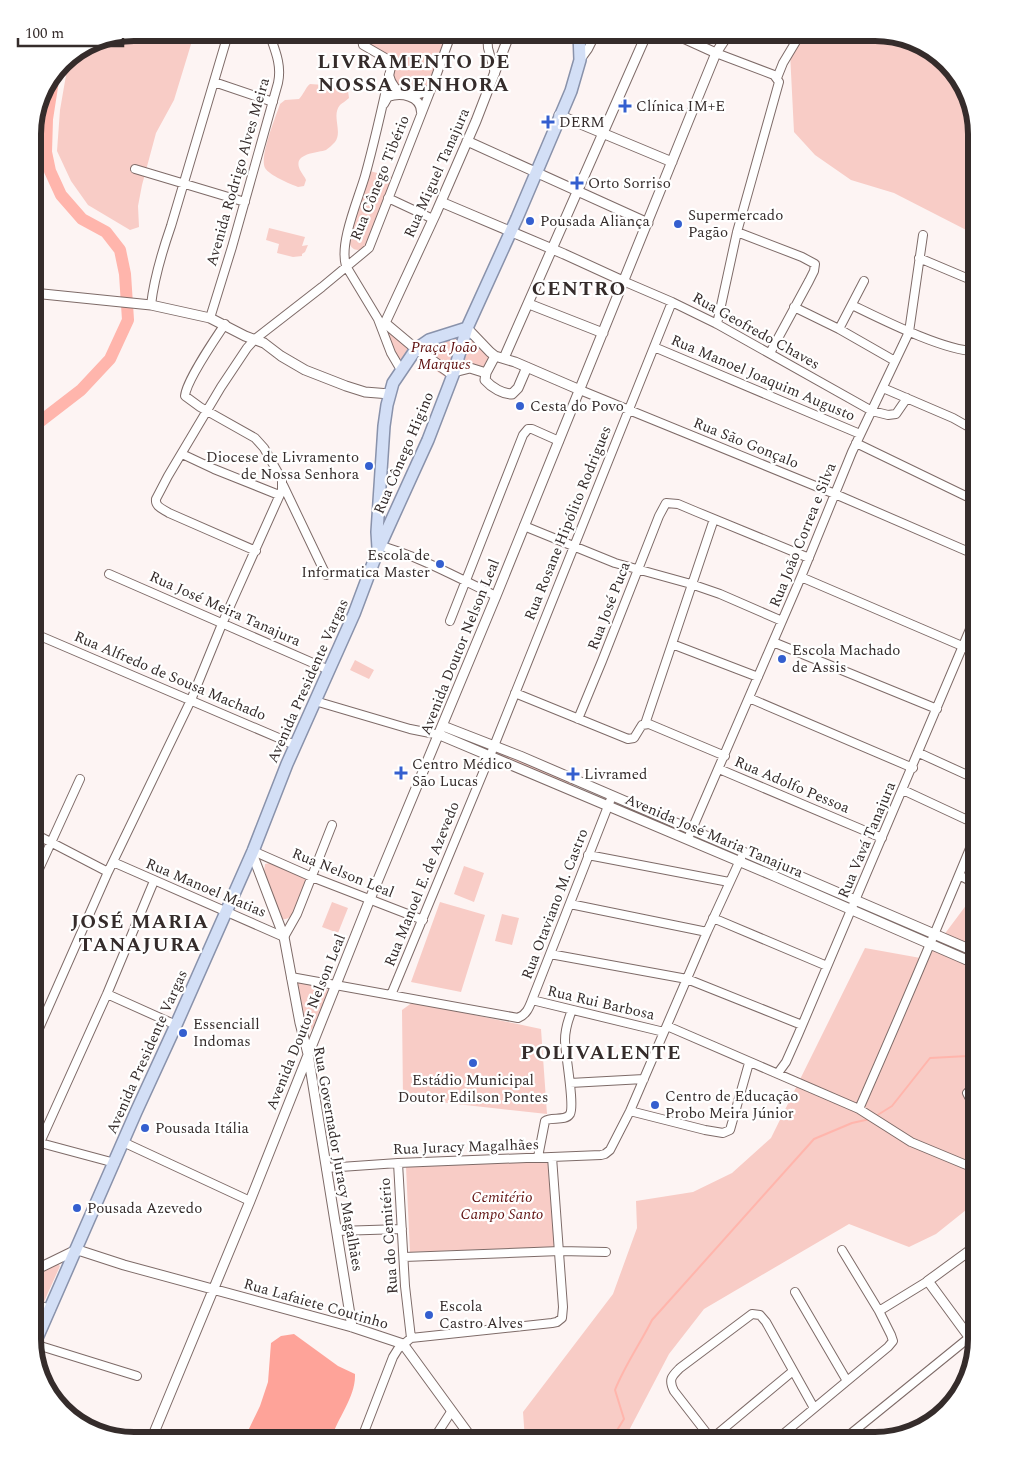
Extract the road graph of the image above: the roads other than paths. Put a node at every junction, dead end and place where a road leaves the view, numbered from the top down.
1 (226, 41) edge
2 (272, 41) edge
3 (361, 41) edge
4 (449, 41) edge
5 (488, 41) edge
6 (507, 41) edge
7 (579, 41) edge
8 (592, 41) edge
9 (643, 41) edge
10 (690, 41) edge
11 (724, 41) edge
12 (796, 41) edge
13 (716, 53) junction
14 (580, 60) junction
15 (495, 73) junction
16 (389, 76) junction
17 (777, 78) junction
18 (214, 82) junction
19 (431, 88) junction
20 (274, 102) junction
21 (383, 105) junction
22 (421, 114) junction
23 (559, 115) junction
24 (603, 132) junction
25 (467, 141) junction
26 (672, 162) junction
27 (135, 169) dead end
28 (536, 173) junction
29 (184, 183) junction
30 (577, 190) junction
31 (388, 198) junction
32 (245, 202) junction
33 (441, 202) junction
34 (433, 219) junction
35 (648, 223) junction
36 (511, 231) junction
37 (737, 232) junction
38 (923, 235) dead end
39 (553, 249) junction
40 (919, 258) junction
41 (346, 266) junction
42 (968, 279) edge
43 (864, 281) dead end
44 (623, 282) junction
45 (41, 293) edge
46 (672, 302) junction
47 (529, 304) junction
48 (151, 305) junction
49 (852, 305) junction
50 (794, 307) junction
51 (210, 318) junction
52 (382, 321) junction
53 (225, 324) junction
54 (717, 324) junction
55 (467, 328) junction
56 (839, 329) junction
57 (603, 332) junction
58 (909, 332) junction
59 (255, 339) junction
60 (654, 347) junction
61 (416, 349) junction
62 (968, 350) edge
63 (770, 353) junction
64 (500, 357) junction
65 (896, 361) junction
66 (527, 367) junction
67 (400, 370) junction
68 (486, 373) junction
69 (454, 374) junction
70 (883, 388) junction
71 (580, 390) junction
72 (390, 394) junction
73 (907, 398) junction
74 (629, 410) junction
75 (208, 411) junction
76 (872, 411) junction
77 (968, 426) edge
78 (860, 434) junction
79 (559, 441) junction
80 (856, 442) junction
81 (182, 454) junction
82 (283, 485) junction
83 (835, 494) junction
84 (280, 495) junction
85 (380, 496) junction
86 (968, 497) edge
87 (401, 501) junction
88 (714, 519) junction
89 (524, 526) junction
90 (573, 545) junction
91 (378, 546) junction
92 (256, 551) junction
93 (968, 552) edge
94 (809, 558) junction
95 (638, 570) junction
96 (109, 574) dead end
97 (326, 575) dead end
98 (801, 578) junction
99 (466, 581) junction
100 (691, 584) junction
101 (496, 596) junction
102 (450, 621) dead end
103 (782, 621) junction
104 (222, 624) junction
105 (968, 634) edge
106 (41, 636) edge
107 (773, 642) junction
108 (672, 644) junction
109 (963, 646) junction
110 (968, 648) edge
111 (329, 670) junction
112 (758, 677) junction
113 (515, 693) junction
114 (749, 698) junction
115 (191, 700) junction
116 (315, 702) junction
117 (937, 709) junction
118 (578, 719) junction
119 (645, 724) junction
120 (443, 726) junction
121 (440, 735) junction
122 (296, 745) junction
123 (494, 746) junction
124 (919, 754) junction
125 (490, 756) junction
126 (725, 756) junction
127 (719, 768) junction
128 (913, 768) junction
129 (968, 774) edge
130 (80, 779) dead end
131 (903, 790) junction
132 (612, 796) junction
133 (608, 806) junction
134 (968, 820) edge
135 (332, 825) dead end
136 (692, 830) junction
137 (41, 837) edge
138 (882, 838) junction
139 (687, 840) junction
140 (52, 842) junction
141 (252, 852) junction
142 (744, 852) junction
143 (968, 854) edge
144 (588, 855) junction
145 (739, 861) junction
146 (115, 863) junction
147 (41, 865) edge
148 (108, 872) junction
149 (960, 875) junction
150 (312, 876) junction
151 (968, 880) edge
152 (154, 881) junction
153 (813, 881) junction
154 (729, 882) junction
155 (809, 891) junction
156 (370, 899) junction
157 (856, 899) junction
158 (570, 904) junction
159 (852, 909) junction
160 (226, 911) junction
161 (713, 918) junction
162 (423, 920) junction
163 (707, 932) junction
164 (934, 934) junction
165 (284, 937) junction
166 (951, 941) junction
167 (930, 944) junction
168 (968, 948) edge
169 (947, 951) junction
170 (550, 954) junction
171 (968, 960) edge
172 (827, 966) junction
173 (291, 977) junction
174 (687, 979) junction
175 (336, 984) junction
176 (107, 994) junction
177 (391, 995) junction
178 (532, 1000) junction
179 (572, 1010) junction
180 (41, 1021) edge
181 (176, 1025) junction
182 (802, 1025) junction
183 (666, 1029) junction
184 (308, 1054) junction
185 (749, 1062) junction
186 (778, 1073) junction
187 (644, 1079) junction
188 (570, 1083) junction
189 (859, 1109) junction
190 (630, 1111) junction
191 (41, 1132) edge
192 (123, 1142) junction
193 (41, 1143) edge
194 (552, 1157) junction
195 (538, 1158) junction
196 (398, 1162) junction
197 (115, 1163) junction
198 (968, 1166) edge
199 (326, 1168) junction
200 (250, 1201) junction
201 (402, 1229) junction
202 (337, 1231) junction
203 (842, 1250) dead end
204 (74, 1251) junction
205 (560, 1251) junction
206 (606, 1252) dead end
207 (968, 1252) edge
208 (404, 1256) junction
209 (41, 1267) edge
210 (928, 1281) junction
211 (213, 1289) junction
212 (795, 1292) dead end
213 (41, 1306) edge
214 (50, 1310) junction
215 (879, 1311) junction
216 (352, 1327) junction
217 (41, 1330) edge
218 (968, 1331) edge
219 (411, 1338) junction
220 (968, 1343) edge
221 (403, 1344) junction
222 (42, 1347) edge
223 (793, 1371) junction
224 (137, 1376) dead end
225 (847, 1381) junction
226 (814, 1408) junction
227 (451, 1412) junction
228 (155, 1432) edge
229 (365, 1432) edge
230 (438, 1432) edge
231 (467, 1432) edge
232 (705, 1432) edge
233 (721, 1432) edge
234 (786, 1432) edge
235 (853, 1432) edge

1 - 18 street
2 - 20 street, Avenida Rodrigo Alves Meira
3 - 16 street
4 - 19 street, Rua Cônego Tibério
5 - 15 street
6 - 15 street, Rua Miguel Tanajura
7 - 14 main road
8 - 14 street
9 - 24 street
10 - 13 street
11 - 13 street, Avenida Doutor Nelson Leal
12 - 17 street
13 - 17 street
13 - 26 street, Avenida Doutor Nelson Leal
14 - 23 main road
15 - 25 street, Rua Miguel Tanajura
16 - 19 street
16 - 21 street
17 - 37 street
18 - 20 street
18 - 29 street
19 - 22 street, Rua Cônego Tibério
20 - 32 street, Avenida Rodrigo Alves Meira
21 - 22 street
21 - 41 street
22 - 31 street, Rua Cônego Tibério
23 - 24 street
23 - 28 main road
24 - 26 street
24 - 30 street
25 - 28 street
25 - 33 street, Rua Miguel Tanajura
26 - 35 street, Avenida Doutor Nelson Leal
27 - 29 street
28 - 30 street
28 - 36 main road
29 - 32 street
29 - 48 street
30 - 35 street
30 - 39 street
31 - 34 street
31 - 41 street, Rua Cônego Tibério
32 - 51 street, Avenida Rodrigo Alves Meira
33 - 34 street, Rua Miguel Tanajura
33 - 36 street
34 - 52 street, Rua Miguel Tanajura
35 - 44 street, Avenida Doutor Nelson Leal
36 - 39 street
36 - 55 main road
37 - 50 street
37 - 54 street
38 - 40 street, Rua João Correa e Silva
39 - 44 street
39 - 47 street
40 - 42 street
40 - 58 street, Rua João Correa e Silva
41 - 52 street
41 - 59 street, Rua Cônego Tibério
43 - 49 street
44 - 46 street, Rua Geofredo Chaves
44 - 57 street, Avenida Doutor Nelson Leal
45 - 48 street
46 - 54 street, Rua Geofredo Chaves
46 - 60 street, Rua Rosane Hipólito Rodrigues
47 - 57 street
47 - 64 street
48 - 51 street
49 - 56 street
49 - 58 street
50 - 56 street
50 - 63 street
51 - 53 street
52 - 61 street
52 - 67 street
53 - 59 street
53 - 75 street
54 - 63 street, Rua Geofredo Chaves
55 - 61 main road
55 - 64 street
55 - 69 main road
56 - 65 street
57 - 71 street, Avenida Doutor Nelson Leal
58 - 62 street
58 - 65 street, Rua João Correa e Silva
59 - 72 street
59 - 75 street, Rua Cônego Tibério
60 - 74 street, Rua Rosane Hipólito Rodrigues
60 - 78 street, Rua Manoel Joaquim Augusto
61 - 67 main road
61 - 69 street
63 - 76 street, Rua Geofredo Chaves
64 - 66 street, Rua São Gonçalo
64 - 68 street
65 - 70 street, Rua João Correa e Silva
66 - 68 street
66 - 71 street, Rua São Gonçalo
67 - 72 main road
68 - 69 street
69 - 87 main road, Rua Cônego Higino
70 - 73 street
70 - 76 street, Rua João Correa e Silva
71 - 74 street, Rua São Gonçalo
71 - 79 street, Avenida Doutor Nelson Leal
72 - 85 main road
73 - 76 street
73 - 77 street
74 - 83 street, Rua São Gonçalo
74 - 90 street, Rua Rosane Hipólito Rodrigues
75 - 81 street, Rua Cônego Tibério
75 - 82 street
76 - 78 street, Rua João Correa e Silva
78 - 80 street, Rua João Correa e Silva
79 - 89 street, Avenida Doutor Nelson Leal
79 - 99 street
80 - 83 street, Rua João Correa e Silva
80 - 86 street
81 - 84 street
81 - 92 street, Rua Cônego Tibério
82 - 84 street
82 - 97 street
83 - 93 street, Rua São Gonçalo
83 - 94 street, Rua João Correa e Silva
84 - 92 street
85 - 87 main road
85 - 91 main road
87 - 91 main road, Rua Cônego Higino
88 - 94 street
88 - 95 street, Rua José Puca
88 - 100 street
89 - 90 street
89 - 101 street, Avenida Doutor Nelson Leal
90 - 95 street
90 - 113 street, Rua Rosane Hipólito Rodrigues
91 - 99 street
91 - 111 main road, Avenida Presidente Vargas
92 - 104 street
94 - 98 street, Rua João Correa e Silva
95 - 100 street
95 - 118 street, Rua José Puca
96 - 104 street, Rua José Meira Tanajura
98 - 103 street, Rua João Correa e Silva
98 - 109 street
99 - 101 street
99 - 102 street
100 - 103 street
100 - 108 street
101 - 120 street, Avenida Doutor Nelson Leal
103 - 107 street, Rua João Correa e Silva
104 - 111 street, Rua José Meira Tanajura
104 - 115 street
105 - 109 street, Rua Vavá Tanajura
106 - 115 street, Rua Alfredo de Sousa Machado
107 - 112 street, Rua João Correa e Silva
107 - 117 street
108 - 112 street
108 - 119 street
109 - 110 street
109 - 117 street, Rua Vavá Tanajura
111 - 116 main road, Avenida Presidente Vargas
112 - 114 street, Rua João Correa e Silva
113 - 118 street
113 - 123 street, Rua Rosane Hipólito Rodrigues
114 - 126 street, Rua João Correa e Silva
114 - 128 street
115 - 122 street, Rua Alfredo de Sousa Machado
115 - 146 street
116 - 121 street
116 - 122 main road, Avenida Presidente Vargas
117 - 124 street, Rua Vavá Tanajura
118 - 119 street
119 - 126 street
120 - 121 street, Avenida Doutor Nelson Leal
120 - 123 street, Avenida José Maria Tanajura
121 - 125 street, Avenida José Maria Tanajura
121 - 156 street, Avenida Doutor Nelson Leal
122 - 141 main road, Avenida Presidente Vargas
123 - 125 street, Rua Rosane Hipólito Rodrigues
123 - 132 street, Avenida José Maria Tanajura
124 - 128 street, Rua Vavá Tanajura
124 - 129 street
125 - 133 street, Avenida José Maria Tanajura
125 - 162 street, Rua Manoel E. de Azevedo
126 - 127 street, Rua João Correa e Silva
127 - 136 street, Rua João Correa e Silva
127 - 138 street, Rua Adolfo Pessoa
128 - 131 street, Rua Vavá Tanajura
130 - 140 street
131 - 134 street
131 - 138 street, Rua Vavá Tanajura
132 - 133 street, Rua Otaviano M. Castro
132 - 136 street, Avenida José Maria Tanajura
133 - 139 street, Avenida José Maria Tanajura
133 - 144 street, Rua Otaviano M. Castro
135 - 150 street
136 - 139 street, Rua João Correa e Silva
136 - 142 street, Avenida José Maria Tanajura
137 - 140 street
138 - 157 street, Rua Vavá Tanajura
139 - 145 street, Avenida José Maria Tanajura
140 - 147 street
140 - 148 street
141 - 150 street, Rua Nelson Leal
141 - 160 main road, Avenida Presidente Vargas
141 - 165 street, Rua Governador Juracy Magalhães
142 - 145 street
142 - 153 street, Avenida José Maria Tanajura
143 - 149 street
144 - 154 street
144 - 158 street, Rua Otaviano M. Castro
145 - 154 street
145 - 155 street, Avenida José Maria Tanajura
146 - 148 street
146 - 152 street, Rua Manoel Matias
148 - 180 street
149 - 151 street
149 - 164 street
150 - 156 street, Rua Nelson Leal
150 - 165 street
152 - 160 street, Rua Manoel Matias
152 - 176 street
153 - 155 street
153 - 157 street, Avenida José Maria Tanajura
154 - 161 street
155 - 159 street, Avenida José Maria Tanajura
156 - 162 street, Rua Nelson Leal
156 - 175 street, Avenida Doutor Nelson Leal
157 - 159 street, Rua Vavá Tanajura
157 - 164 street, Avenida José Maria Tanajura
158 - 163 street
158 - 170 street, Rua Otaviano M. Castro
159 - 167 street, Avenida José Maria Tanajura
159 - 172 street, Rua Vavá Tanajura
160 - 165 street, Rua Manoel Matias
160 - 181 main road, Avenida Presidente Vargas
161 - 163 street
161 - 172 street
162 - 177 street, Rua Manoel E. de Azevedo
163 - 174 street
164 - 166 street, Avenida José Maria Tanajura
164 - 167 street
165 - 173 street, Rua Governador Juracy Magalhães
166 - 168 street, Avenida José Maria Tanajura
166 - 169 street
167 - 169 street, Avenida José Maria Tanajura
167 - 189 street
169 - 171 street, Avenida José Maria Tanajura
170 - 174 street
170 - 178 street, Rua Otaviano M. Castro
172 - 182 street, Rua Vavá Tanajura
173 - 175 street
173 - 184 street, Rua Governador Juracy Magalhães
174 - 182 street
174 - 183 street
175 - 177 street
175 - 184 street, Avenida Doutor Nelson Leal
176 - 181 street
176 - 191 street
177 - 178 street, Rua Otaviano M. Castro
178 - 179 street, Rua Rui Barbosa
179 - 183 street, Rua Rui Barbosa
179 - 188 street
181 - 192 main road, Avenida Presidente Vargas
182 - 186 street, Rua Vavá Tanajura
183 - 185 street, Rua Rui Barbosa
183 - 187 street
184 - 199 street, Rua Governador Juracy Magalhães
184 - 200 street, Avenida Doutor Nelson Leal
185 - 186 street, Rua Rui Barbosa
185 - 190 street
186 - 189 street, Rua Rui Barbosa
187 - 188 street
187 - 190 street
188 - 195 street
189 - 198 street, Rua Rui Barbosa
190 - 194 street, Rua Juracy Magalhães
192 - 197 main road, Avenida Presidente Vargas
192 - 200 street
193 - 197 street
194 - 195 street, Rua Juracy Magalhães
194 - 205 street
195 - 196 street, Rua Juracy Magalhães
196 - 199 street, Rua Juracy Magalhães
196 - 201 street, Rua do Cemitério
197 - 204 main road, Avenida Presidente Vargas
199 - 202 street, Rua Governador Juracy Magalhães
200 - 211 street, Avenida Doutor Nelson Leal
201 - 202 street
201 - 208 street, Rua do Cemitério
202 - 216 street, Rua Governador Juracy Magalhães
203 - 215 street
204 - 209 street
204 - 211 street, Rua Lafaiete Coutinho
204 - 214 main road, Avenida Presidente Vargas
205 - 206 street
205 - 208 street
205 - 219 street
207 - 210 street
208 - 219 street, Rua do Cemitério
210 - 215 street
210 - 218 street
211 - 216 street, Rua Lafaiete Coutinho
211 - 228 street, Avenida Doutor Nelson Leal
212 - 225 street
213 - 214 street
214 - 217 main road, Avenida Presidente Vargas
215 - 225 street
216 - 221 street, Rua Lafaiete Coutinho
219 - 221 street, Rua Lafaiete Coutinho
220 - 235 street
221 - 227 street
221 - 229 street
222 - 224 street
223 - 226 street
223 - 232 street
223 - 233 street
225 - 226 street
226 - 234 street
227 - 230 street
227 - 231 street

